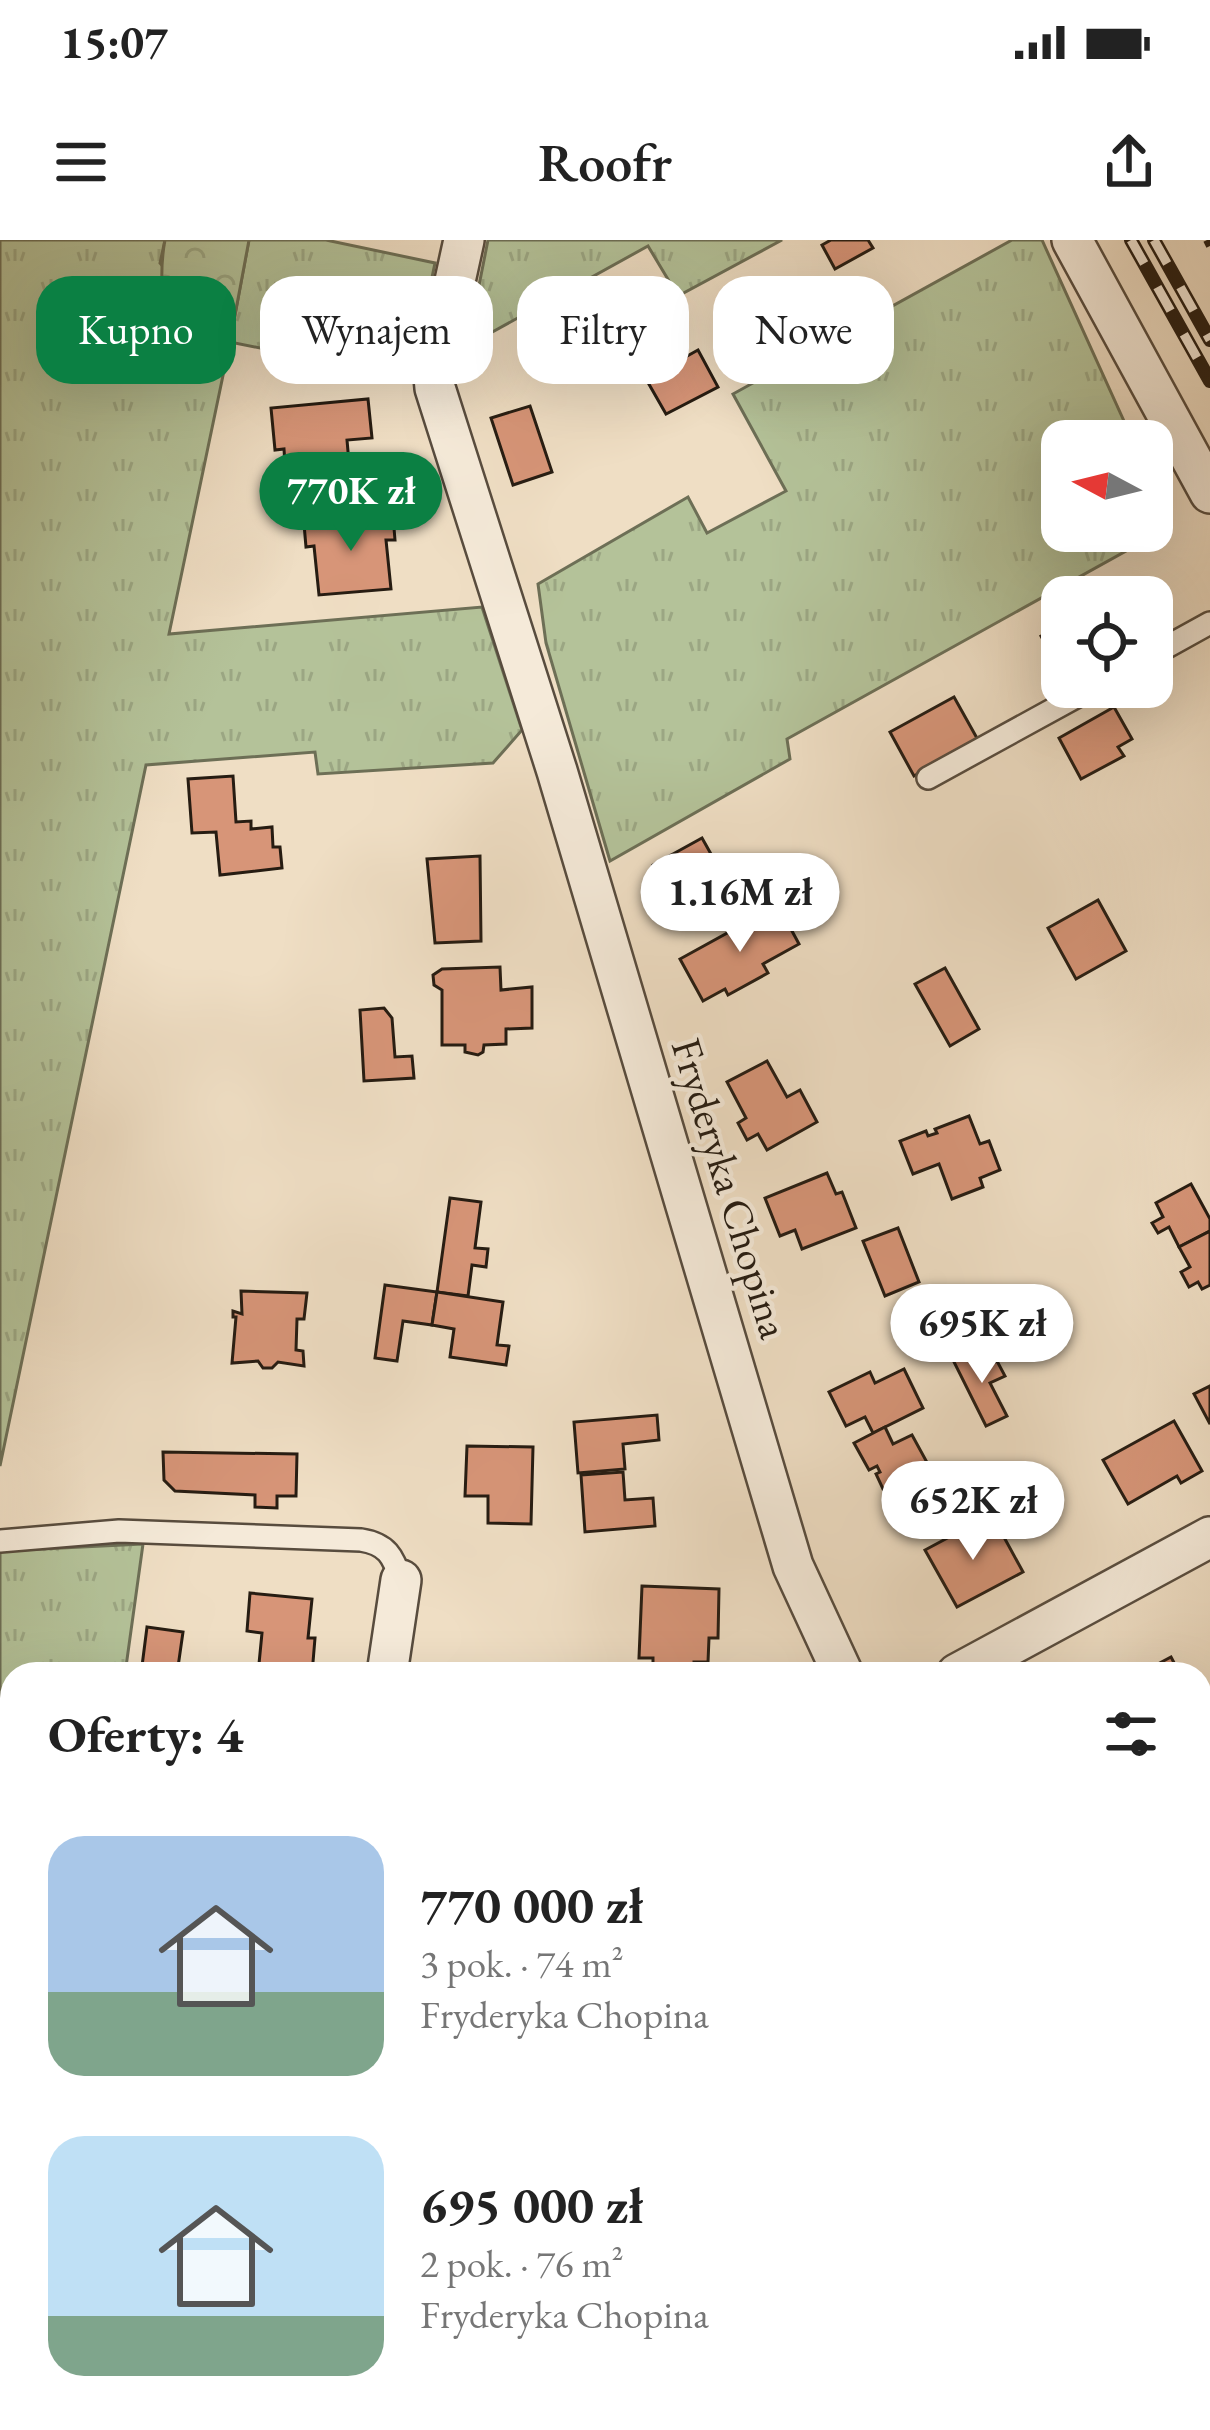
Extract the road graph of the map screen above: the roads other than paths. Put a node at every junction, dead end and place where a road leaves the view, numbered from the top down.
1 (464, 240) edge
2 (1072, 240) edge
3 (1210, 493) edge
4 (1210, 623) edge
5 (1173, 643) edge
6 (1056, 708) edge
7 (928, 778) dead end
8 (1210, 1537) edge
9 (0, 1541) edge
10 (401, 1580) joint
11 (389, 1662) edge
12 (837, 1662) edge
13 (979, 1662) edge

1 - 12 street, Fryderyka Chopina
2 - 3 street
4 - 5 lane
6 - 7 lane
8 - 13 street
9 - 10 lane
10 - 11 street

